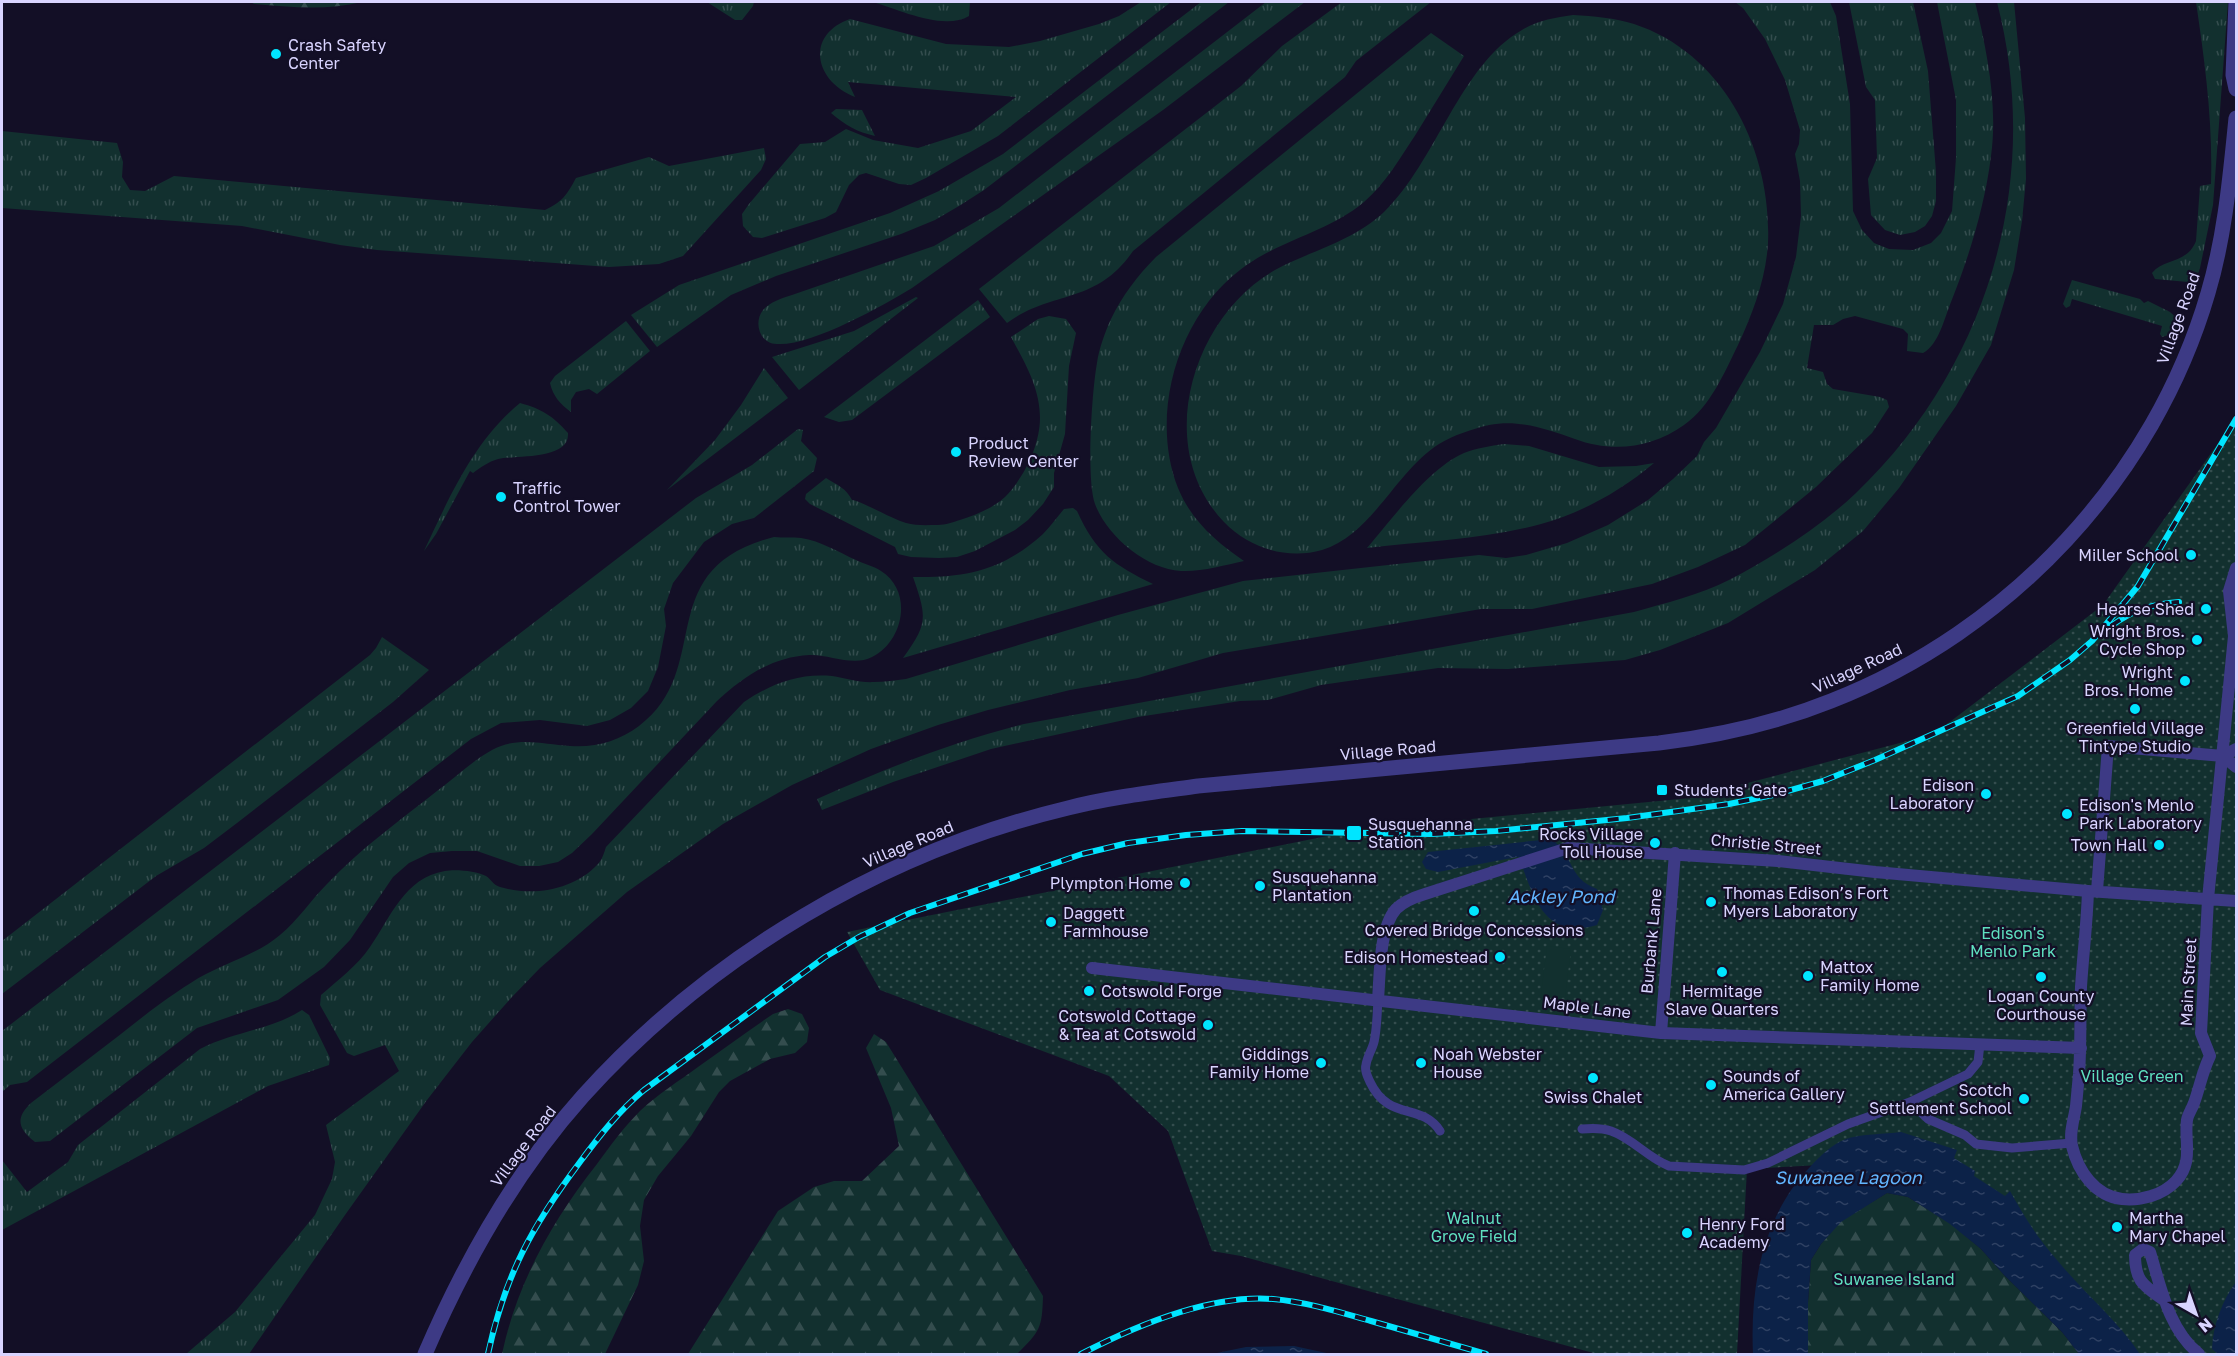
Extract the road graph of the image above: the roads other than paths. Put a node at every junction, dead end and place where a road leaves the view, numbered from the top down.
1 (2236, 2) edge
2 (2236, 89) edge
3 (2236, 118) edge
4 (2236, 568) edge
5 (2234, 612) edge
6 (2236, 749) edge
7 (2223, 756) junction
8 (2236, 767) edge
9 (1675, 853) junction
10 (2092, 891) junction
11 (2208, 899) junction
12 (2236, 901) edge
13 (1092, 968) dead end
14 (1378, 1000) junction
15 (1661, 1033) junction
16 (1980, 1044) junction
17 (2080, 1048) junction
18 (1910, 1102) junction
19 (1582, 1129) dead end
20 (1440, 1131) dead end
21 (2072, 1143) junction
22 (2165, 1301) dead end
23 (425, 1354) edge
24 (2199, 1354) edge

1 - 2 street
3 - 23 street, Village Road
4 - 5 street, Main Street
5 - 7 street, Main Street
6 - 7 street
7 - 8 street
7 - 10 street, Main Street
7 - 11 street, Main Street
9 - 10 street, Christie Street
9 - 14 street, Christie Street
9 - 15 street, Burbank Lane
10 - 11 street, Christie Street
10 - 17 street, Main Street
11 - 12 street, Christie Street
11 - 21 street, Main Street
13 - 14 street, Maple Lane
14 - 15 street, Maple Lane
14 - 20 street
15 - 16 street, Maple Lane
16 - 17 street, Maple Lane
16 - 18 street
17 - 21 street, Main Street
18 - 19 street
18 - 21 street
22 - 24 street

